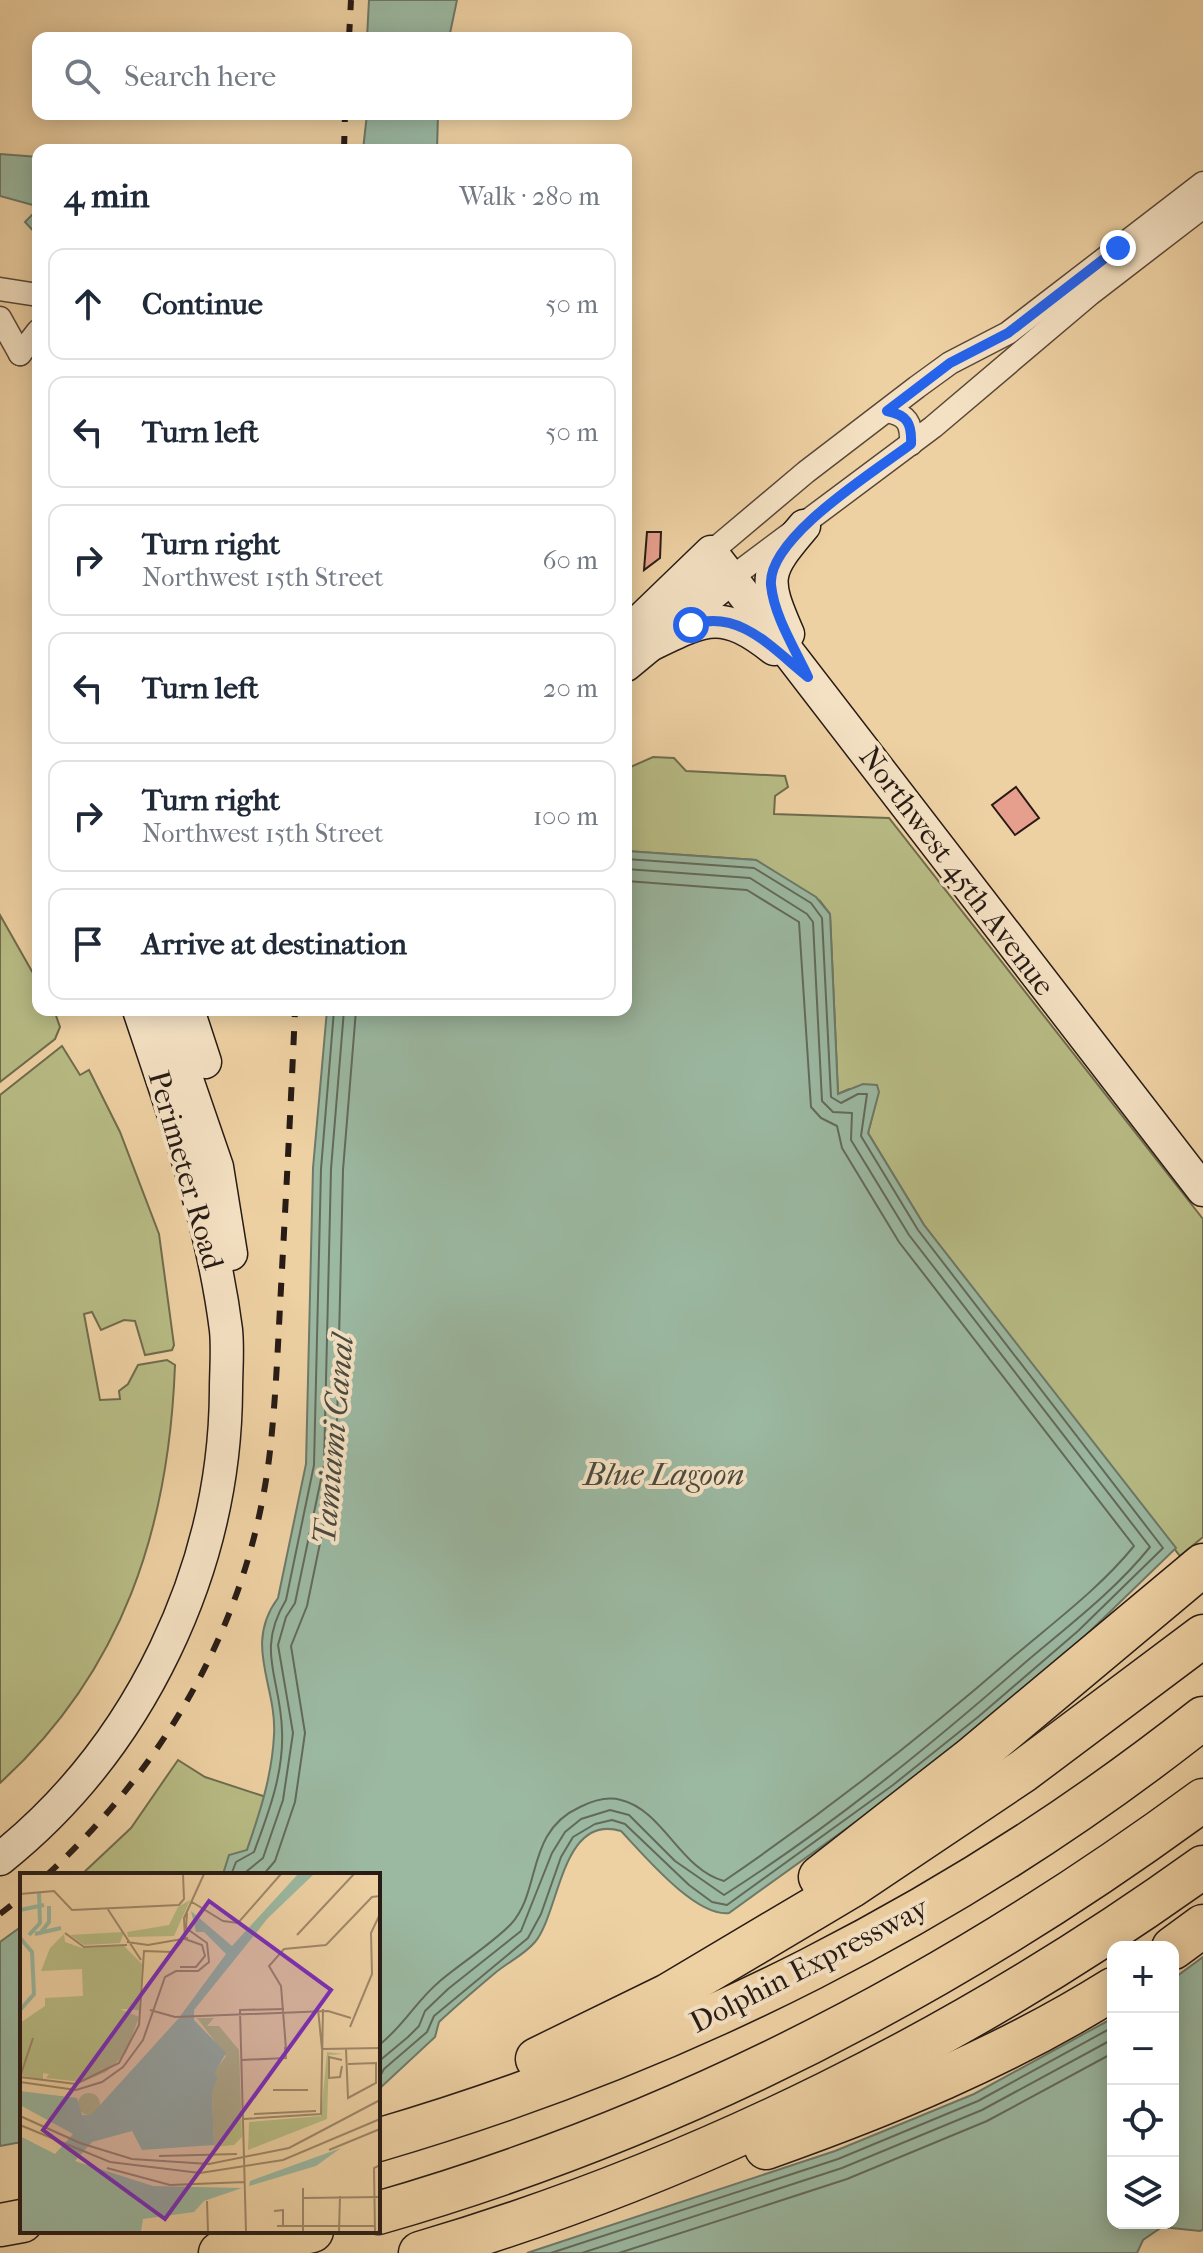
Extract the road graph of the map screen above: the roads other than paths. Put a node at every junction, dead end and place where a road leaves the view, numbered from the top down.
1 (1203, 183) edge
2 (1203, 207) edge
3 (0, 289) edge
4 (32, 294) edge
5 (0, 318) edge
6 (19, 352) edge
7 (887, 411) junction
8 (911, 444) junction
9 (804, 526) junction
10 (711, 552) junction
11 (731, 578) junction
12 (633, 648) edge
13 (808, 677) junction
14 (141, 1016) edge
15 (165, 1016) edge
16 (190, 1016) edge
17 (1203, 1190) edge
18 (233, 1269) junction
19 (226, 1333) junction
20 (1203, 1565) edge
21 (1203, 1636) edge
22 (1203, 1718) edge
23 (1203, 1800) edge
24 (0, 1859) edge
25 (1203, 1867) edge
26 (1203, 1926) edge
27 (1179, 1944) edge
28 (700, 1978) junction
29 (1107, 1992) edge
30 (465, 2112) junction
31 (388, 2137) edge
32 (589, 2195) junction
33 (383, 2211) edge
34 (20, 2221) edge
35 (0, 2225) edge
36 (304, 2233) edge
37 (220, 2253) edge
38 (420, 2253) edge

1 - 7 street
2 - 8 street
3 - 4 street
5 - 6 street
7 - 8 street
7 - 10 street
8 - 9 street
9 - 11 street
9 - 13 street
10 - 11 street, Northwest 45th Avenue
10 - 12 street
11 - 12 street
11 - 13 street, Northwest 45th Avenue
12 - 13 street
13 - 17 street, Northwest 45th Avenue
14 - 19 street, Perimeter Road
15 - 18 street, Perimeter Road
16 - 18 street
18 - 19 street, Perimeter Road
19 - 24 street, Perimeter Road
20 - 28 highway
21 - 28 highway
22 - 30 highway, Dolphin Expressway
23 - 33 highway
25 - 32 highway
26 - 27 highway
28 - 30 highway
29 - 32 highway
30 - 31 highway, Dolphin Expressway
32 - 38 highway
34 - 35 highway
36 - 37 highway

